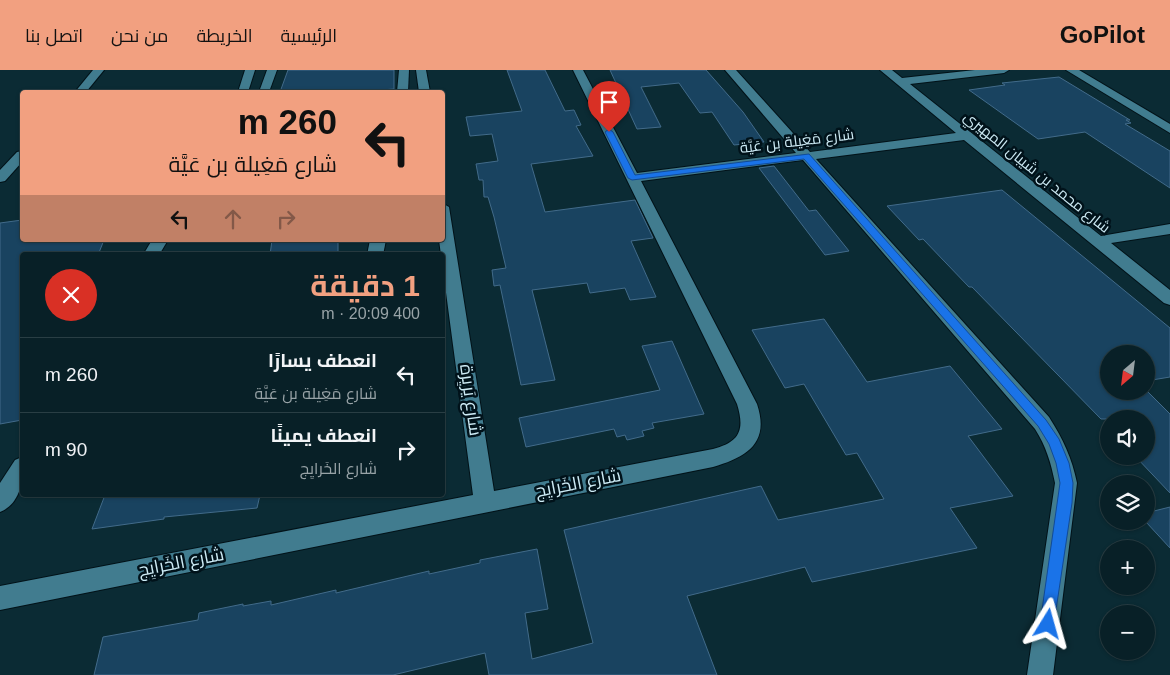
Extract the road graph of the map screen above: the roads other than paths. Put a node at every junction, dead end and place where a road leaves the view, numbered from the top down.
1 (99, 70) edge
2 (250, 70) edge
3 (272, 70) edge
4 (578, 70) edge
5 (730, 70) edge
6 (885, 70) edge
7 (1004, 70) edge
8 (1071, 70) edge
9 (404, 72) edge
10 (422, 72) edge
11 (900, 82) junction
12 (82, 90) edge
13 (245, 90) edge
14 (265, 90) edge
15 (403, 90) edge
16 (425, 90) edge
17 (1170, 128) edge
18 (965, 136) junction
19 (806, 156) junction
20 (20, 157) edge
21 (0, 178) edge
22 (632, 178) junction
23 (1170, 229) edge
24 (1097, 241) junction
25 (445, 242) edge
26 (450, 299) edge
27 (1170, 299) edge
28 (20, 469) edge
29 (485, 501) junction
30 (0, 502) edge
31 (0, 598) edge
32 (1040, 675) edge

1 - 12 street
2 - 13 street
3 - 14 street
4 - 22 street, شارع الخَرايِج
5 - 19 street
6 - 11 street, شارع محمد بن شيبان المهيري
7 - 11 street
8 - 17 street
9 - 10 street
9 - 15 street
10 - 16 street
11 - 18 street, شارع محمد بن شيبان المهيري
18 - 19 street, شارع مَغِيلة بن عَيَّة
18 - 24 street, شارع محمد بن شيبان المهيري
19 - 22 street, شارع مَغِيلة بن عَيَّة
19 - 32 street
20 - 21 street
22 - 29 street, شارع الخَرايِج
23 - 24 street
24 - 27 street, شارع محمد بن شيبان المهيري
25 - 26 street, شارع يَريِرة
26 - 29 street, شارع يَريِرة
28 - 30 street
29 - 31 street, شارع الخَرايِج

